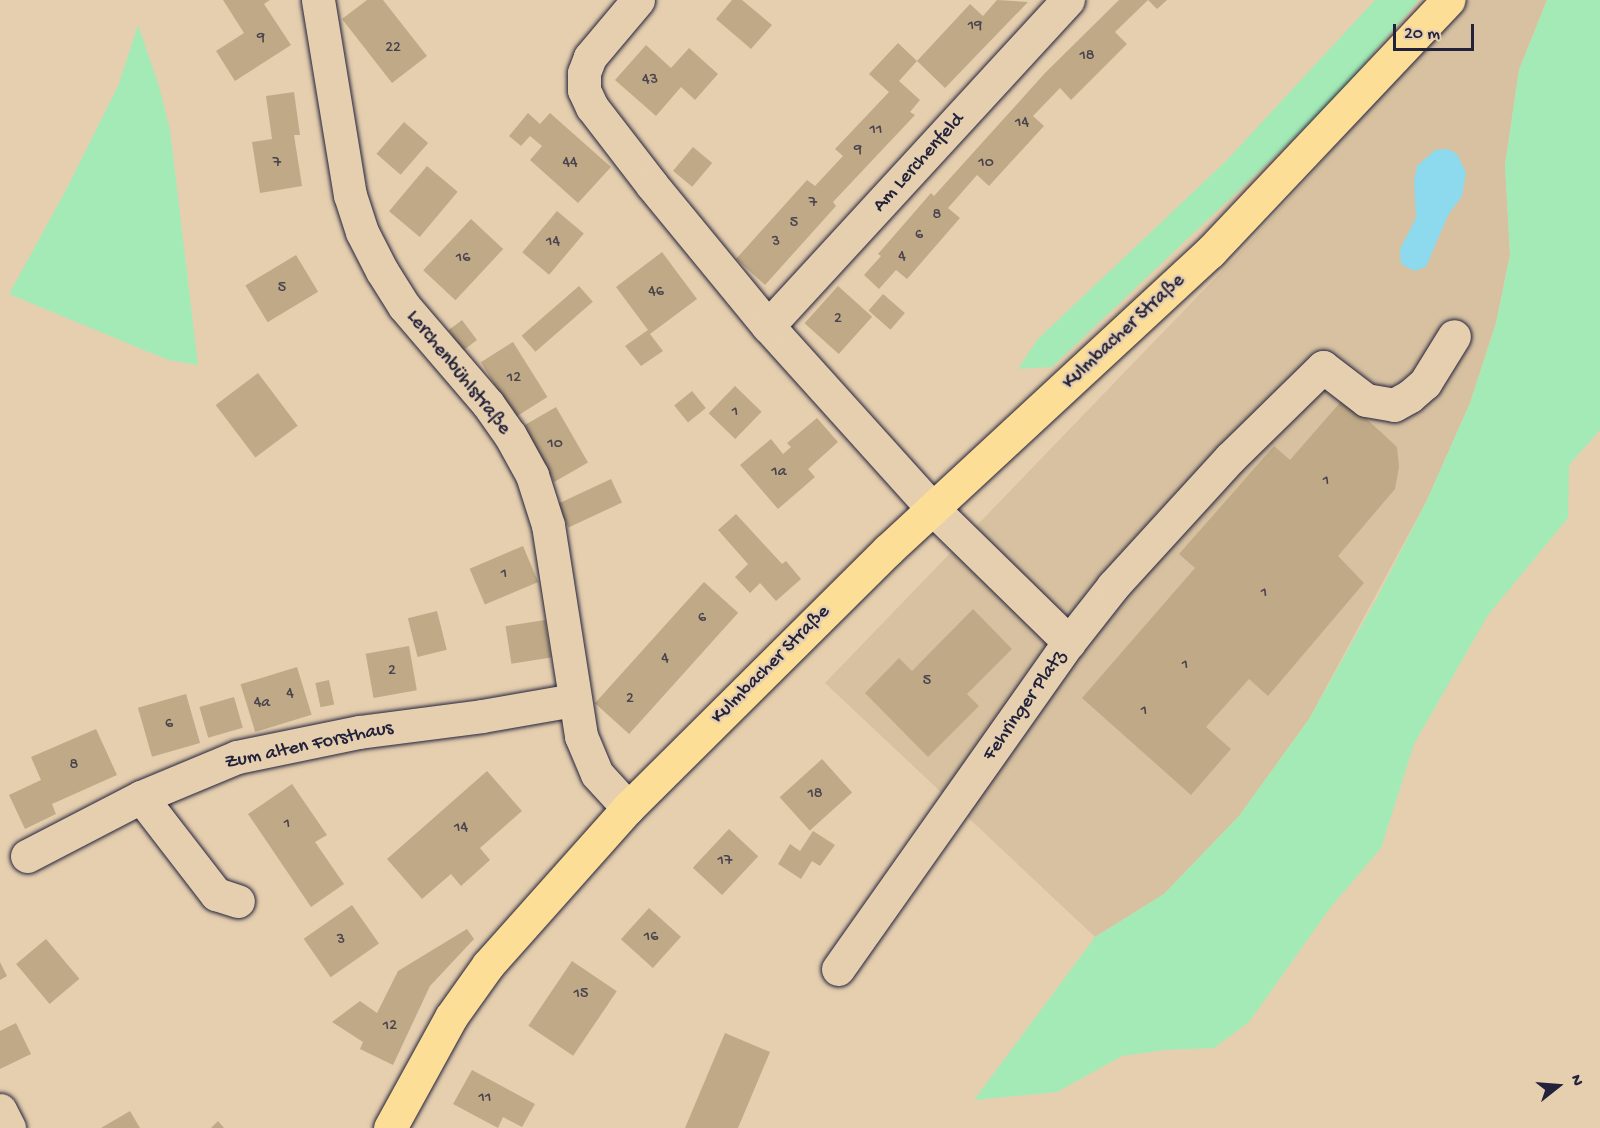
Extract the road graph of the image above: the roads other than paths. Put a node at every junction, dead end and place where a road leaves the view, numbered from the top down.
1 (318, 0) edge
2 (638, 0) edge
3 (1068, 0) edge
4 (1448, 0) edge
5 (768, 326) junction
6 (1455, 336) dead end
7 (932, 508) junction
8 (1069, 642) junction
9 (574, 700) junction
10 (141, 796) junction
11 (628, 808) junction
12 (27, 856) dead end
13 (238, 901) dead end
14 (838, 969) dead end
15 (0, 1110) edge
16 (9, 1128) edge
17 (390, 1128) edge

1 - 9 street, Lerchenbühlstraße
2 - 5 street
3 - 5 street, Am Lerchenfeld
4 - 7 main road, Kulmbacher Straße
5 - 7 street
6 - 8 street
7 - 8 street, Fehringer Platz
7 - 11 main road, Kulmbacher Straße
8 - 14 street, Fehringer Platz
9 - 10 street, Zum alten Forsthaus
9 - 11 street, Lerchenbühlstraße
10 - 12 street, Zum alten Forsthaus
10 - 13 street
11 - 17 main road, Kulmbacher Straße
15 - 16 street

